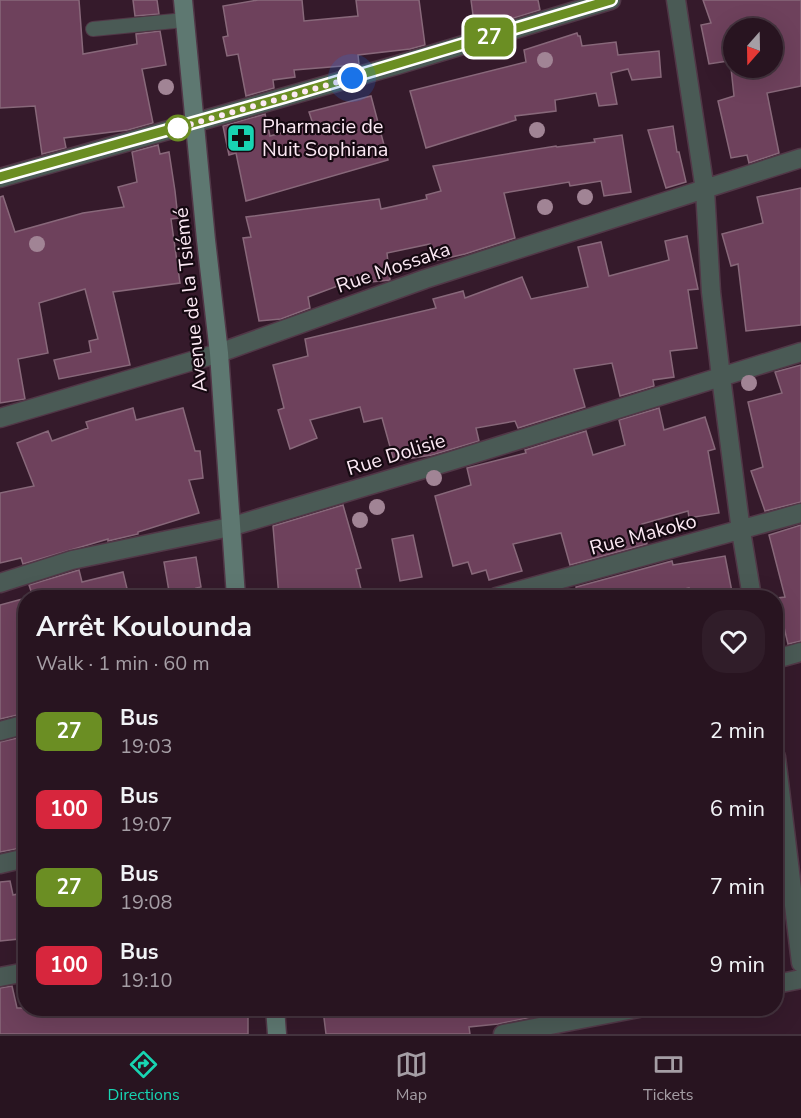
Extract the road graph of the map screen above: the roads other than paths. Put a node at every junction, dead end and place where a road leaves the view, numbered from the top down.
1 (183, 0) edge
2 (611, 0) edge
3 (675, 0) edge
4 (185, 20) junction
5 (93, 29) dead end
6 (196, 123) junction
7 (801, 158) edge
8 (0, 177) edge
9 (705, 190) junction
10 (801, 352) edge
11 (219, 353) junction
12 (721, 377) junction
13 (0, 418) edge
14 (801, 513) edge
15 (230, 527) junction
16 (741, 531) junction
17 (0, 583) edge
18 (235, 590) edge
19 (522, 590) edge
20 (751, 590) edge
21 (801, 652) edge
22 (783, 657) edge
23 (18, 726) edge
24 (0, 731) edge
25 (783, 795) edge
26 (787, 817) edge
27 (18, 860) edge
28 (0, 864) edge
29 (801, 963) edge
30 (18, 974) edge
31 (0, 977) edge
32 (801, 979) edge
33 (783, 983) edge
34 (276, 1016) edge
35 (597, 1016) edge
36 (277, 1034) edge
37 (502, 1034) edge

1 - 4 main road, Avenue de la Tsiémé
2 - 6 street
3 - 9 street
4 - 5 lane
4 - 6 main road, Avenue de la Tsiémé
6 - 8 street
6 - 11 main road, Avenue de la Tsiémé
7 - 9 street, Rue Mossaka
9 - 11 street, Rue Mossaka
9 - 12 street
10 - 12 street, Rue Dolisie
11 - 13 street, Rue Mossaka
11 - 15 main road, Avenue de la Tsiémé
12 - 15 street, Rue Dolisie
12 - 16 street
14 - 16 street, Rue Makoko
15 - 17 street, Rue Dolisie
15 - 18 main road, Avenue de la Tsiémé
16 - 19 street, Rue Makoko
16 - 20 street
21 - 22 street
23 - 24 street
25 - 26 street
26 - 29 street
27 - 28 street
30 - 31 street
32 - 33 street
34 - 36 main road
35 - 37 street

